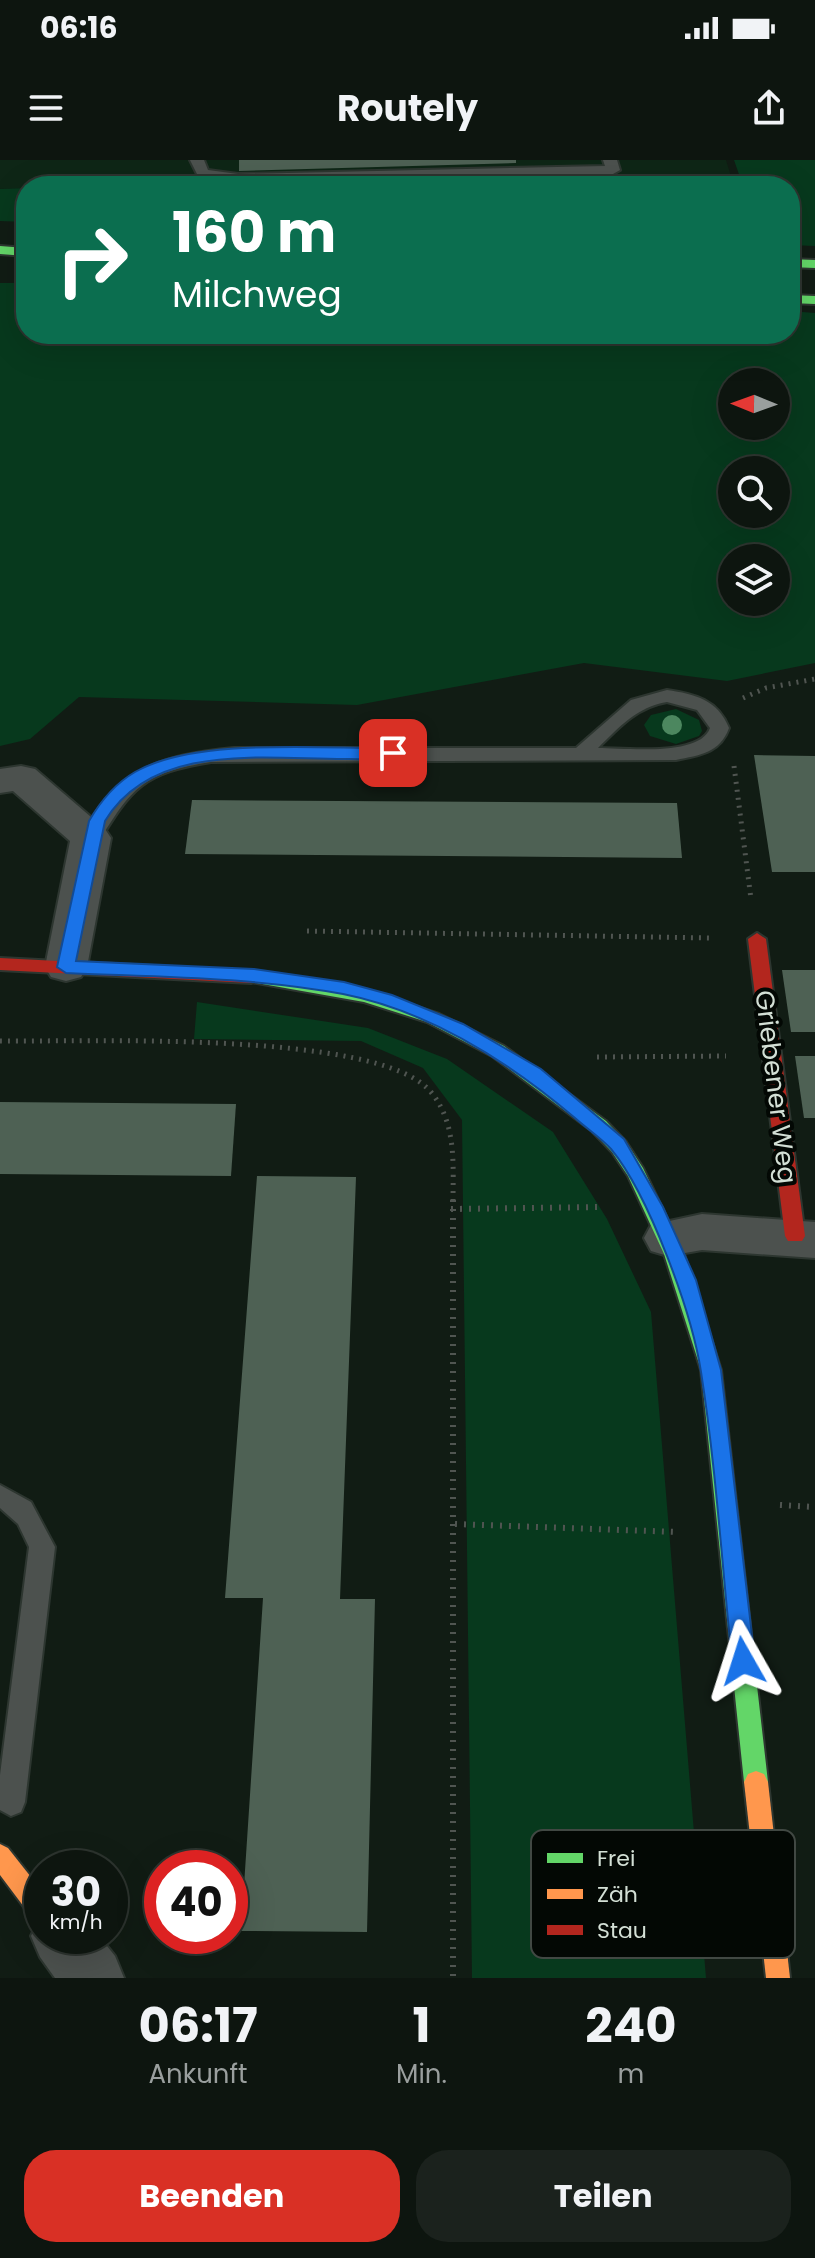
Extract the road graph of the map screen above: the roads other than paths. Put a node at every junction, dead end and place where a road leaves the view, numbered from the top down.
1 (197, 160) edge
2 (610, 160) edge
3 (224, 176) edge
4 (332, 176) edge
5 (583, 752) junction
6 (0, 781) edge
7 (91, 838) junction
8 (757, 939) road end
9 (0, 964) edge
10 (66, 967) junction
11 (661, 1223) junction
12 (805, 1238) edge
13 (0, 1496) edge
14 (11, 1802) dead end
15 (762, 1830) edge
16 (0, 1856) edge
17 (24, 1887) edge
18 (75, 1954) edge
19 (776, 1958) edge
20 (93, 1978) edge
21 (778, 1978) edge

1 - 3 lane
2 - 4 lane
5 - 5 lane
5 - 7 lane
6 - 7 street
7 - 10 street
8 - 12 main road, Griebener Weg
9 - 10 main road
10 - 11 main road
11 - 12 street, Griebener Weg
11 - 15 main road
13 - 14 lane
16 - 17 main road
18 - 20 street
19 - 21 main road

